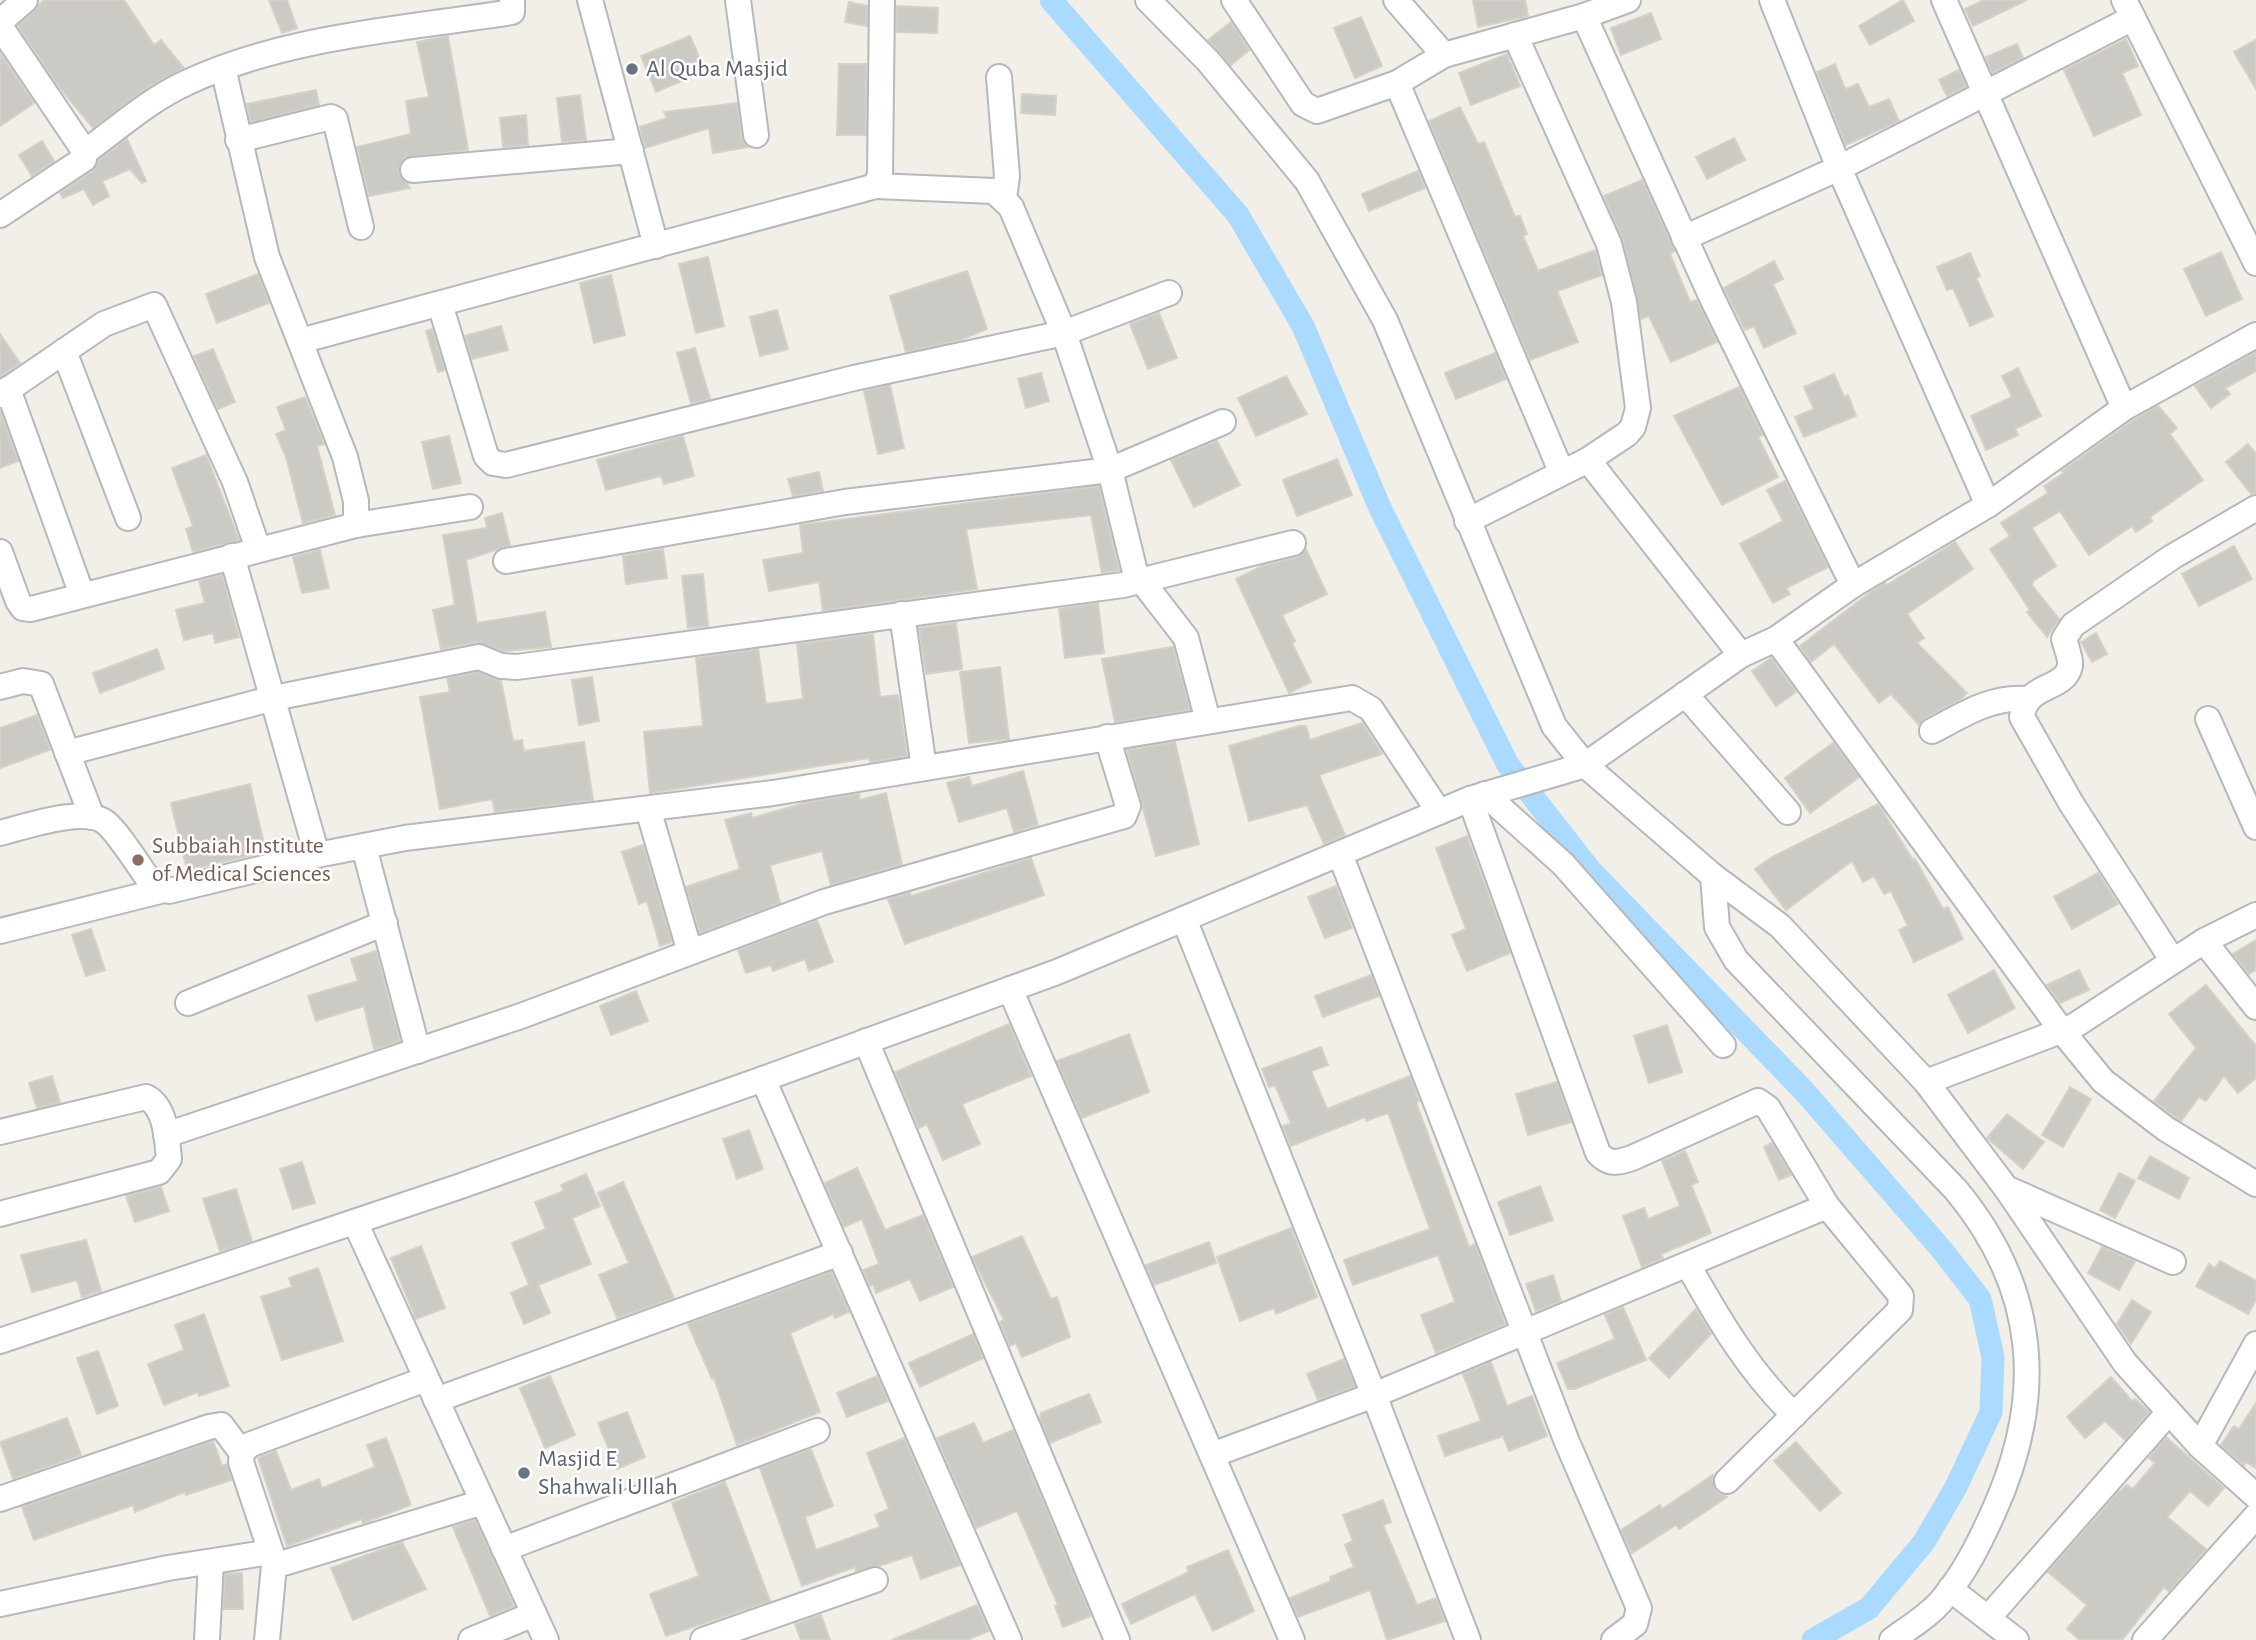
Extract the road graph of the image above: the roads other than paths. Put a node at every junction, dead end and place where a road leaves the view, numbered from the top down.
1 (25, 0) edge
2 (512, 0) edge
3 (590, 0) edge
4 (738, 0) edge
5 (882, 0) edge
6 (1148, 0) edge
7 (1234, 0) edge
8 (1396, 0) edge
9 (1628, 0) edge
10 (1772, 0) edge
11 (1944, 0) edge
12 (2128, 9) edge
13 (1584, 16) junction
14 (0, 24) edge
15 (1516, 35) junction
16 (1444, 55) junction
17 (223, 68) junction
18 (999, 77) dead end
19 (1397, 83) junction
20 (1987, 91) junction
21 (756, 135) dead end
22 (239, 140) junction
23 (631, 151) junction
24 (85, 152) junction
25 (1839, 167) junction
26 (413, 170) dead end
27 (876, 186) junction
28 (1004, 198) junction
29 (0, 215) edge
30 (361, 227) dead end
31 (1684, 238) junction
32 (656, 246) junction
33 (2256, 263) edge
34 (1168, 293) dead end
35 (440, 304) junction
36 (1064, 333) junction
37 (2256, 335) edge
38 (300, 341) junction
39 (64, 351) junction
40 (4, 392) edge
41 (2124, 408) junction
42 (1223, 422) dead end
43 (1588, 460) junction
44 (1110, 470) junction
45 (1561, 471) junction
46 (1988, 505) junction
47 (470, 507) dead end
48 (2256, 508) edge
49 (128, 518) dead end
50 (1467, 521) junction
51 (356, 525) junction
52 (1293, 542) dead end
53 (258, 549) junction
54 (0, 552) edge
55 (232, 556) junction
56 (506, 561) dead end
57 (1139, 582) junction
58 (1853, 585) junction
59 (82, 595) junction
60 (902, 614) junction
61 (1776, 639) junction
62 (1741, 655) junction
63 (0, 687) edge
64 (1685, 694) junction
65 (274, 698) junction
66 (2026, 699) junction
67 (2208, 719) dead end
68 (1208, 721) junction
69 (1932, 731) dead end
70 (1107, 737) junction
71 (67, 753) junction
72 (1586, 765) junction
73 (924, 768) junction
74 (1485, 794) junction
75 (648, 808) junction
76 (1439, 812) junction
77 (1788, 812) dead end
78 (92, 817) junction
79 (2256, 827) edge
80 (0, 833) edge
81 (364, 847) junction
82 (1340, 854) junction
83 (317, 855) junction
84 (1713, 876) junction
85 (160, 891) junction
86 (2256, 915) edge
87 (1184, 919) junction
88 (385, 923) junction
89 (0, 931) edge
90 (2204, 941) junction
91 (690, 951) junction
92 (2173, 961) junction
93 (1010, 989) junction
94 (188, 1003) dead end
95 (2256, 1007) edge
96 (2062, 1031) junction
97 (866, 1041) junction
98 (1723, 1045) dead end
99 (418, 1051) junction
100 (763, 1079) junction
101 (1926, 1082) junction
102 (0, 1132) edge
103 (166, 1135) junction
104 (2256, 1184) edge
105 (2006, 1188) junction
106 (1827, 1206) junction
107 (0, 1214) edge
108 (355, 1222) junction
109 (840, 1253) junction
110 (2173, 1262) dead end
111 (1688, 1265) junction
112 (1523, 1330) junction
113 (0, 1341) edge
114 (2256, 1344) edge
115 (431, 1389) junction
116 (1374, 1395) junction
117 (2169, 1412) junction
118 (1794, 1415) junction
119 (817, 1431) dead end
120 (2200, 1446) junction
121 (242, 1453) junction
122 (1212, 1455) junction
123 (1727, 1481) dead end
124 (2256, 1496) edge
125 (0, 1499) edge
126 (483, 1502) junction
127 (2256, 1516) edge
128 (504, 1549) junction
129 (272, 1559) junction
130 (211, 1562) junction
131 (874, 1580) dead end
132 (1950, 1589) junction
133 (0, 1604) edge
134 (534, 1614) junction
135 (1988, 1618) junction
136 (207, 1640) edge
137 (267, 1640) edge
138 (471, 1640) edge
139 (546, 1640) edge
140 (703, 1640) edge
141 (1009, 1640) edge
142 (1117, 1640) edge
143 (1292, 1640) edge
144 (1468, 1640) edge
145 (1614, 1640) edge
146 (1892, 1640) edge
147 (2016, 1640) edge
148 (2144, 1640) edge

1 - 14 street
2 - 17 street
3 - 23 street
4 - 21 street
5 - 27 street
6 - 50 street
7 - 19 street
8 - 16 street
9 - 13 street
10 - 25 street
11 - 20 street
12 - 20 street
12 - 33 street
13 - 15 street
13 - 31 street
14 - 24 street
15 - 16 street
15 - 43 street
16 - 19 street
17 - 22 street
17 - 24 street
18 - 28 street
19 - 45 street
20 - 25 street
20 - 41 street
22 - 30 street
22 - 38 street
23 - 26 street
23 - 32 street
24 - 29 street
25 - 31 street
25 - 46 street
27 - 28 street
27 - 32 street
28 - 36 street
31 - 58 street
32 - 35 street
34 - 36 street
35 - 36 street
35 - 38 street
36 - 44 street
37 - 41 street
38 - 51 street
39 - 40 street
39 - 49 street
39 - 53 street
40 - 59 street
41 - 46 street
42 - 44 street
43 - 45 street
43 - 62 street
44 - 56 street
44 - 57 street
45 - 50 street
46 - 58 street
47 - 51 street
48 - 66 street
50 - 72 street
51 - 53 street
52 - 57 street
53 - 55 street
54 - 59 street
55 - 59 street
55 - 65 street
57 - 60 street
57 - 68 street
58 - 61 street
60 - 65 street
60 - 73 street
61 - 62 street
61 - 96 street
62 - 64 street
63 - 71 street
64 - 72 street
64 - 77 street
65 - 71 street
65 - 83 street
66 - 69 street
66 - 92 street
67 - 79 street
68 - 70 street
68 - 76 street
70 - 73 street
70 - 91 street
71 - 78 street
72 - 74 street
72 - 84 street
73 - 75 street
74 - 76 street
74 - 98 street
74 - 106 street
75 - 81 street
75 - 91 street
76 - 82 street
78 - 80 street
78 - 85 street
81 - 83 street
81 - 88 street
82 - 87 street
82 - 112 street
83 - 85 street
84 - 101 street
84 - 132 street
85 - 89 street
86 - 90 street
87 - 93 street
87 - 116 street
88 - 94 street
88 - 99 street
90 - 92 street
90 - 95 street
91 - 99 street
92 - 96 street
93 - 97 street
93 - 122 street
96 - 101 street
96 - 104 street
97 - 100 street
97 - 142 street
99 - 103 street
100 - 108 street
100 - 109 street
101 - 105 street
102 - 103 street
103 - 107 street
105 - 110 street
105 - 117 street
106 - 111 street
106 - 118 street
108 - 113 street
108 - 115 street
109 - 115 street
109 - 141 street
111 - 112 street
111 - 118 street
112 - 116 street
112 - 145 street
114 - 120 street
115 - 121 street
115 - 126 street
116 - 122 street
116 - 144 street
117 - 120 street
117 - 135 street
118 - 123 street
119 - 128 street
120 - 124 street
121 - 125 street
121 - 129 street
122 - 143 street
126 - 128 street
126 - 129 street
127 - 148 street
128 - 134 street
129 - 130 street
129 - 137 street
130 - 133 street
130 - 136 street
131 - 140 street
132 - 135 street
132 - 146 street
134 - 138 street
134 - 139 street
135 - 147 street

